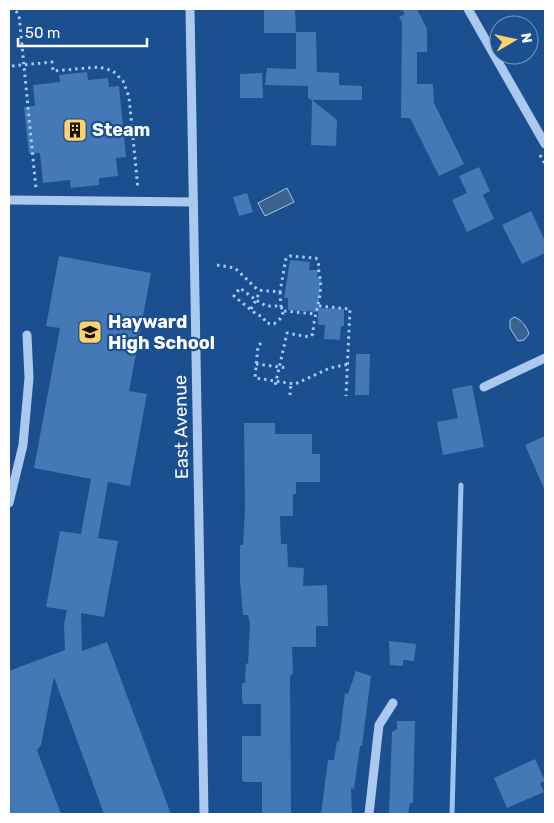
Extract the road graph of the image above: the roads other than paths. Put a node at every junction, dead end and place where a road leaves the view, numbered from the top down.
1 (190, 9) edge
2 (468, 9) edge
3 (544, 138) edge
4 (11, 200) dead end
5 (193, 202) junction
6 (27, 335) dead end
7 (545, 358) edge
8 (484, 387) dead end
9 (9, 503) edge
10 (393, 703) dead end
11 (204, 814) edge
12 (368, 814) edge

1 - 5 street, East Avenue
2 - 3 street
4 - 5 street
5 - 11 street, East Avenue
6 - 9 street
7 - 8 street
10 - 12 street

